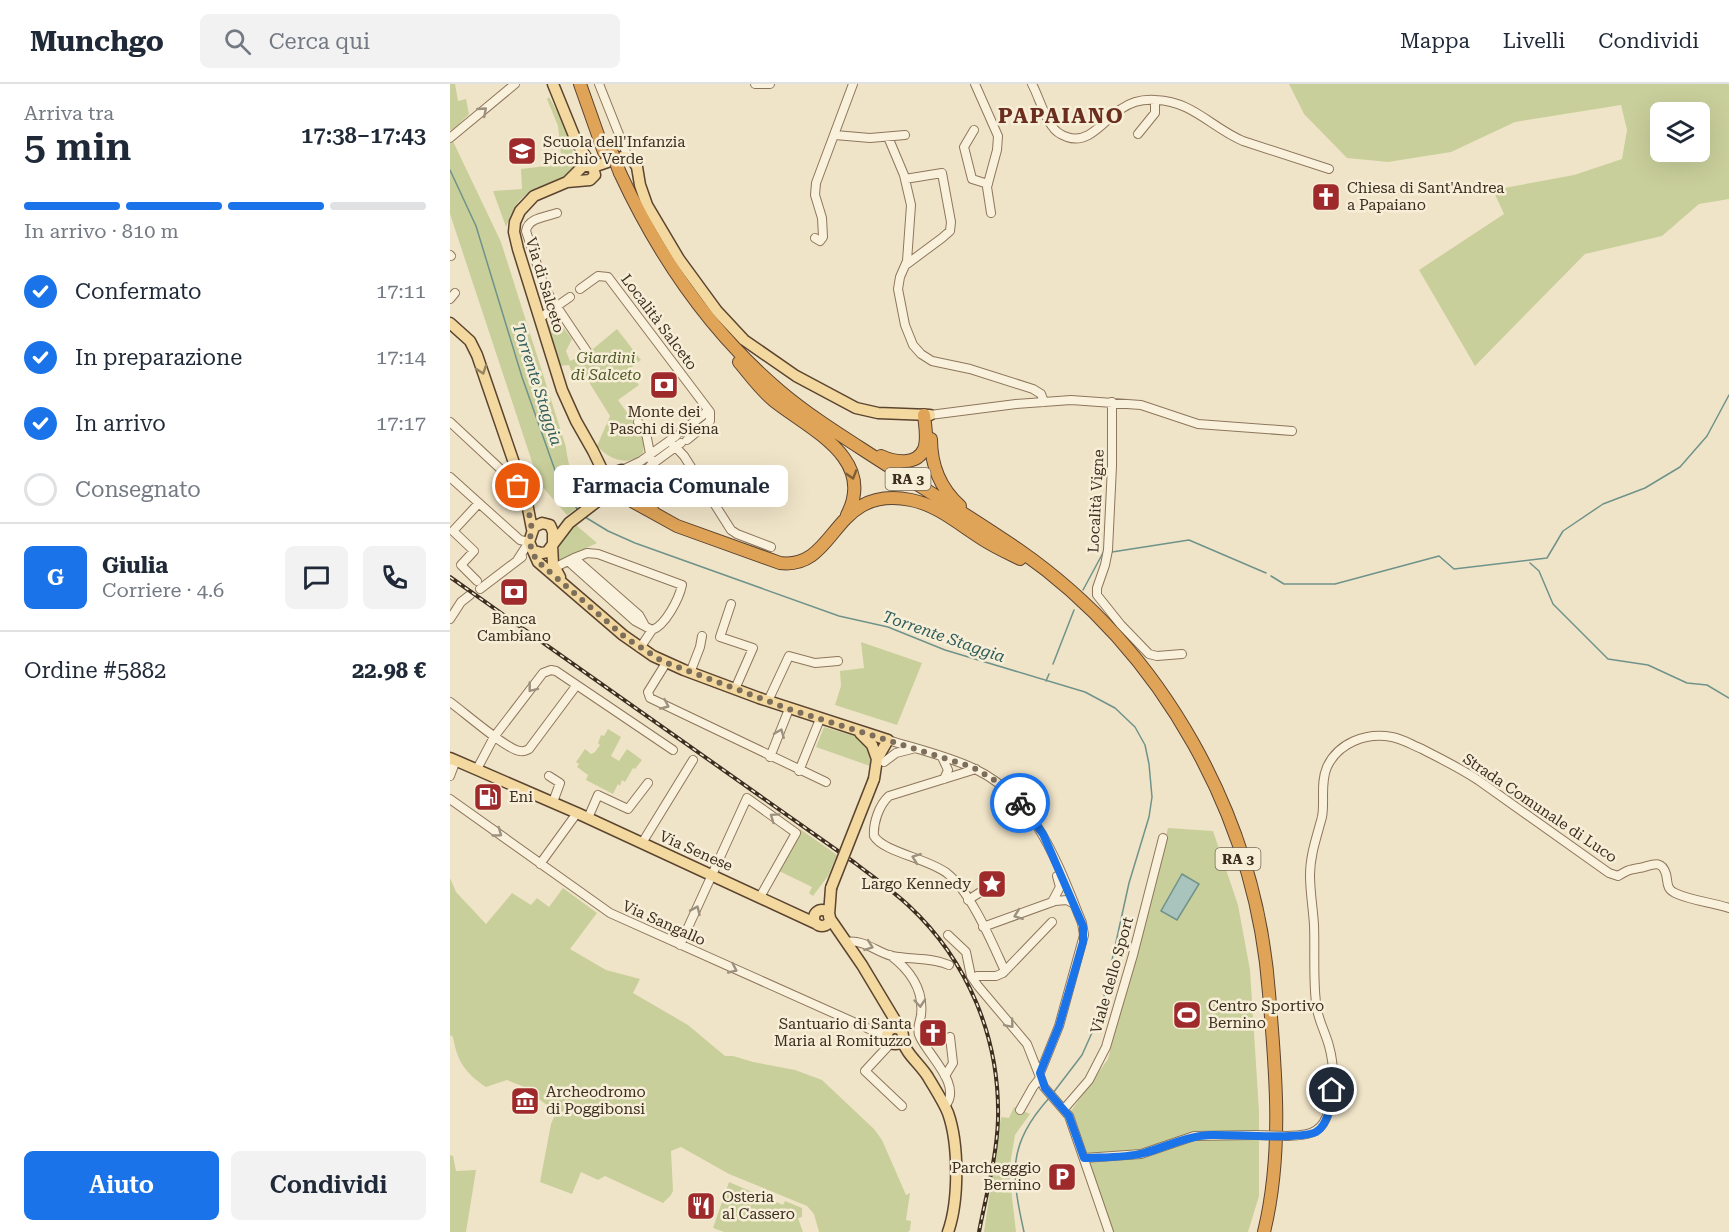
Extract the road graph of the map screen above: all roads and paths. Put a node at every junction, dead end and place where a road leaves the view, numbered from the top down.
1 (514, 84) edge
2 (548, 84) edge
3 (553, 84) edge
4 (580, 84) edge
5 (588, 84) edge
6 (599, 84) edge
7 (755, 84) edge
8 (770, 84) edge
9 (853, 84) edge
10 (975, 84) edge
11 (1032, 84) edge
12 (558, 98) junction
13 (1155, 100) junction
14 (974, 130) dead end
15 (1138, 134) dead end
16 (835, 135) junction
17 (905, 135) dead end
18 (451, 137) edge
19 (888, 137) junction
20 (628, 157) junction
21 (593, 165) junction
22 (1329, 169) dead end
23 (616, 174) junction
24 (905, 179) junction
25 (988, 184) junction
26 (556, 213) dead end
27 (991, 213) dead end
28 (814, 238) dead end
29 (907, 264) junction
30 (580, 290) dead end
31 (570, 297) dead end
32 (557, 307) junction
33 (540, 318) junction
34 (450, 323) edge
35 (588, 353) dead end
36 (738, 361) junction
37 (762, 375) junction
38 (1044, 402) junction
39 (1112, 402) junction
40 (708, 411) junction
41 (927, 415) junction
42 (697, 419) junction
43 (638, 422) dead end
44 (451, 425) edge
45 (705, 425) junction
46 (1292, 431) dead end
47 (678, 440) junction
48 (594, 450) junction
49 (652, 459) junction
50 (514, 463) junction
51 (497, 464) junction
52 (621, 470) junction
53 (450, 477) edge
54 (609, 483) junction
55 (634, 484) junction
56 (523, 490) junction
57 (619, 495) junction
58 (599, 500) junction
59 (479, 503) junction
60 (656, 516) junction
61 (845, 519) junction
62 (569, 523) junction
63 (551, 526) junction
64 (532, 530) junction
65 (553, 544) junction
66 (532, 547) junction
67 (771, 547) dead end
68 (571, 559) junction
69 (1020, 559) junction
70 (551, 570) junction
71 (1057, 579) junction
72 (470, 595) dead end
73 (731, 604) dead end
74 (450, 619) edge
75 (652, 630) junction
76 (702, 636) dead end
77 (640, 648) junction
78 (1182, 654) dead end
79 (838, 661) dead end
80 (666, 663) junction
81 (690, 673) junction
82 (576, 686) junction
83 (735, 689) junction
84 (768, 701) junction
85 (450, 702) edge
86 (789, 709) junction
87 (820, 719) junction
88 (857, 730) junction
89 (495, 736) junction
90 (888, 740) junction
91 (914, 748) junction
92 (673, 750) dead end
93 (770, 757) junction
94 (942, 757) junction
95 (453, 759) edge
96 (693, 760) dead end
97 (881, 760) junction
98 (477, 769) junction
99 (976, 769) junction
100 (799, 771) junction
101 (450, 776) edge
102 (549, 776) dead end
103 (944, 779) junction
104 (826, 782) dead end
105 (648, 783) dead end
106 (450, 799) edge
107 (553, 802) junction
108 (577, 813) junction
109 (588, 818) junction
110 (1163, 838) dead end
111 (642, 843) junction
112 (1054, 856) junction
113 (540, 864) junction
114 (712, 875) junction
115 (993, 884) dead end
116 (760, 897) junction
117 (968, 900) junction
118 (1052, 902) junction
119 (1074, 904) junction
120 (1729, 908) edge
121 (822, 917) junction
122 (1052, 922) dead end
123 (983, 927) junction
124 (948, 935) dead end
125 (846, 942) junction
126 (680, 945) junction
127 (890, 956) junction
128 (949, 965) dead end
129 (1005, 971) junction
130 (975, 979) junction
131 (894, 1037) junction
132 (950, 1037) dead end
133 (945, 1076) junction
134 (1040, 1076) junction
135 (902, 1106) dead end
136 (945, 1106) junction
137 (1062, 1107) junction
138 (1020, 1110) dead end
139 (1084, 1158) junction
140 (948, 1232) edge
141 (1109, 1232) edge
142 (1257, 1232) edge
143 (1264, 1232) edge

18 -> 1 street
2 - 12 main road
3 - 12 main road
4 - 21 highway, RA 3
5 - 21 highway, RA 3
6 - 20 street
7 - 8 street
9 - 16 street
10 - 25 street
11 - 13 street
12 - 21 main road
13 - 15 street
13 - 22 street
14 - 25 street
16 - 19 street
16 - 28 street
17 - 19 street
19 - 24 street
20 - 21 main road
20 - 41 main road
21 - 23 highway, RA 3
21 - 33 main road, Via di Salceto
23 - 36 highway, RA 3
23 - 37 highway, RA 3
24 - 29 street
24 - 29 street
25 - 27 street
26 - 32 street
29 - 38 street
30 - 40 street, Località Salceto
31 - 32 street
32 - 33 street
32 - 35 street
33 - 48 main road, Via di Salceto
34 -> 50 main road
36 -> 61 highway
36 - 69 highway, RA 3
37 - 41 highway
37 - 71 highway, RA 3
38 - 39 street
38 - 41 street
39 - 46 street
39 - 78 street, Località Vigne
40 - 42 street
40 - 45 street
41 - 71 highway
42 - 45 street
42 - 47 street
43 - 49 street
44 - 51 street
45 - 47 street
47 - 49 street
47 - 67 street
48 - 52 main road, Via di Salceto
48 - 54 main road, Via di Salceto
49 - 52 street
49 - 55 street
50 - 51 street
50 - 56 main road
51 - 56 street
52 - 54 main road
52 - 55 main road
53 - 59 street
54 - 57 main road
54 - 58 main road
55 - 57 main road
55 - 60 highway
56 - 64 main road
57 - 58 main road
57 - 60 highway
58 - 62 main road
59 - 66 street
59 - 66 street
60 - 61 highway
61 - 69 highway
62 - 63 main road
62 - 65 main road
63 - 64 main road
63 - 65 main road
64 - 66 main road
65 - 66 main road
65 - 70 main road
66 - 70 main road
68 - 70 street
68 - 75 street
68 - 75 street
69 - 142 highway, RA 3
70 - 77 main road
71 - 143 highway, RA 3
72 - 74 street
73 - 83 street
75 - 77 street
76 - 81 street
77 - 80 main road
79 - 84 street
80 - 81 main road
80 -> 93 street
81 - 83 main road
82 - 89 street
82 -> 89 street
82 - 92 street
83 - 84 main road
84 - 86 main road
85 - 89 street
86 - 87 main road
93 -> 86 street
87 - 88 main road
87 - 100 street
88 - 90 main road
88 - 97 main road
89 - 98 street
90 - 91 street
90 - 97 main road
91 - 94 street
91 - 97 street
93 - 100 street
94 - 99 street
94 - 103 street
95 - 98 main road, Via Senese
95 - 101 street
96 - 111 street
97 - 121 main road, bridge
98 - 107 main road, Via Senese
99 - 103 street
99 - 112 street
100 - 104 street
102 - 107 street
117 -> 103 street
105 - 109 street
106 -> 113 street, Via Sangallo
107 - 108 main road, Via Senese
108 - 109 main road, Via Senese
108 - 113 street
109 - 111 main road, Via Senese
110 - 137 street, Viale dello Sport
111 - 114 main road, Via Senese
112 - 118 street
112 - 119 street
113 - 126 street, Via Sangallo
114 - 116 main road, Via Senese
116 -> 114 street
126 -> 114 street
115 - 117 street
116 - 121 main road, Via Senese
117 - 123 street
118 - 119 street
118 -> 123 street
119 - 134 street
120 - 139 street, Strada Comunale di Luco, bridge
121 - 125 main road, Via Senese
122 - 129 street
123 - 129 street
124 - 130 street
125 -> 127 street
125 - 131 main road, Via Senese
126 -> 131 street, Via Sangallo
127 - 128 street
127 -> 133 street
129 - 130 street
130 -> 134 street
131 - 135 street
131 - 136 main road
132 - 133 street
133 - 136 street
134 - 137 street
134 - 138 street
136 - 140 main road
137 - 139 street
139 - 141 street

